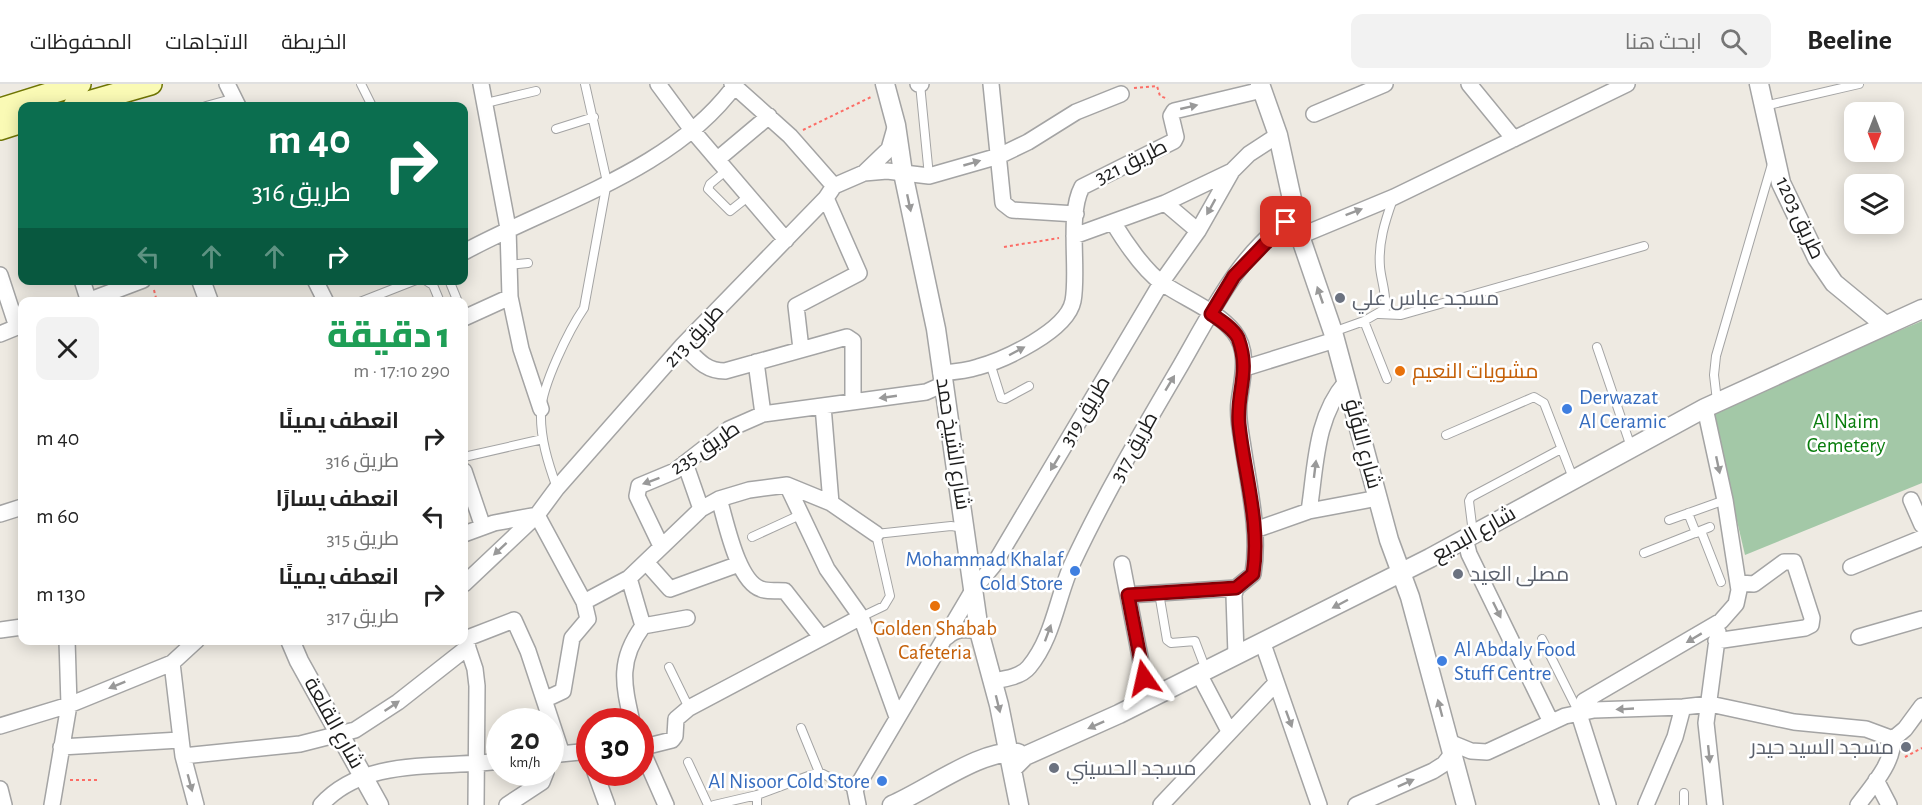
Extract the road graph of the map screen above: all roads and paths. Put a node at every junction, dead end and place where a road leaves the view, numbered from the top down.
1 (80, 84) edge
2 (151, 84) edge
3 (227, 84) edge
4 (361, 84) edge
5 (481, 84) edge
6 (585, 84) edge
7 (658, 84) edge
8 (920, 84) edge
9 (991, 84) edge
10 (1384, 84) edge
11 (1469, 84) edge
12 (1628, 84) edge
13 (1758, 84) edge
14 (1859, 84) edge
15 (734, 85) edge
16 (885, 87) edge
17 (1261, 87) edge
18 (536, 91) dead end
19 (1115, 91) edge
20 (127, 99) edge
21 (22, 102) edge
22 (104, 102) edge
23 (236, 102) edge
24 (370, 102) edge
25 (18, 103) edge
26 (486, 103) junction
27 (1764, 106) junction
28 (0, 109) edge
29 (1174, 111) junction
30 (1314, 114) dead end
31 (769, 116) junction
32 (594, 117) junction
33 (18, 123) edge
34 (896, 125) junction
35 (0, 129) edge
36 (556, 129) dead end
37 (693, 130) junction
38 (1278, 135) junction
39 (790, 136) junction
40 (1514, 138) junction
41 (999, 156) junction
42 (1774, 158) junction
43 (723, 164) junction
44 (1232, 171) junction
45 (864, 173) junction
46 (903, 173) junction
47 (929, 176) junction
48 (607, 182) junction
49 (830, 192) junction
50 (749, 196) junction
51 (1394, 197) junction
52 (1165, 204) junction
53 (1077, 214) junction
54 (1296, 215) junction
55 (1113, 224) junction
56 (508, 228) junction
57 (1198, 231) junction
58 (1074, 236) junction
59 (1300, 236) junction
60 (786, 240) junction
61 (1644, 246) dead end
62 (1004, 247) dead end
63 (468, 250) edge
64 (528, 263) dead end
65 (508, 265) junction
66 (0, 275) edge
67 (1161, 283) junction
68 (130, 285) edge
69 (403, 285) edge
70 (98, 297) edge
71 (373, 297) edge
72 (510, 297) junction
73 (1922, 309) edge
74 (1211, 314) junction
75 (1379, 314) junction
76 (468, 315) edge
77 (18, 321) edge
78 (1364, 321) junction
79 (1885, 326) junction
80 (18, 327) edge
81 (0, 334) edge
82 (1334, 336) junction
83 (683, 345) junction
84 (1597, 347) dead end
85 (801, 349) junction
86 (756, 362) junction
87 (990, 363) junction
88 (1245, 368) junction
89 (943, 378) junction
90 (1387, 379) dead end
91 (1346, 382) junction
92 (1029, 386) dead end
93 (854, 402) junction
94 (823, 406) junction
95 (1711, 406) junction
96 (541, 409) junction
97 (763, 414) junction
98 (1446, 435) dead end
99 (543, 439) junction
100 (1631, 448) junction
101 (1562, 449) junction
102 (468, 456) edge
103 (685, 463) junction
104 (1574, 480) junction
105 (468, 483) edge
106 (787, 485) junction
107 (557, 488) junction
108 (1378, 498) junction
109 (719, 499) junction
110 (1725, 500) junction
111 (1911, 500) dead end
112 (831, 503) junction
113 (18, 508) edge
114 (701, 509) junction
115 (1309, 512) junction
116 (1688, 513) junction
117 (0, 514) edge
118 (537, 515) junction
119 (800, 515) junction
120 (1669, 520) dead end
121 (1922, 525) edge
122 (483, 527) junction
123 (1710, 527) dead end
124 (966, 529) junction
125 (1255, 530) junction
126 (1699, 532) junction
127 (468, 533) edge
128 (876, 534) junction
129 (1469, 536) junction
130 (752, 537) dead end
131 (1922, 538) edge
132 (1389, 540) junction
133 (661, 546) junction
134 (1644, 553) dead end
135 (1430, 558) junction
136 (646, 562) junction
137 (740, 564) junction
138 (1122, 564) dead end
139 (1851, 567) dead end
140 (1401, 573) junction
141 (629, 578) junction
142 (468, 580) edge
143 (1720, 582) dead end
144 (1739, 583) junction
145 (1377, 584) junction
146 (1236, 588) junction
147 (973, 590) junction
148 (1159, 592) junction
149 (1128, 595) junction
150 (1410, 597) junction
151 (584, 602) junction
152 (861, 617) junction
153 (687, 618) dead end
154 (1922, 619) edge
155 (1721, 621) junction
156 (643, 626) junction
157 (18, 628) edge
158 (0, 630) edge
159 (979, 631) junction
160 (821, 637) junction
161 (947, 637) junction
162 (1859, 637) dead end
163 (1542, 639) dead end
164 (468, 640) edge
165 (1716, 640) junction
166 (1263, 644) junction
167 (67, 645) edge
168 (192, 645) edge
169 (292, 645) edge
170 (461, 645) edge
171 (466, 645) edge
172 (1236, 655) junction
173 (172, 663) junction
174 (669, 667) dead end
175 (1203, 673) junction
176 (992, 681) junction
177 (1276, 683) junction
178 (1148, 698) junction
179 (546, 699) junction
180 (1710, 704) junction
181 (69, 705) junction
182 (1922, 706) edge
183 (1683, 707) junction
184 (548, 708) edge
185 (629, 708) edge
186 (689, 708) junction
187 (1579, 714) junction
188 (897, 717) junction
189 (1551, 722) junction
190 (0, 726) edge
191 (801, 728) dead end
192 (1229, 731) junction
193 (341, 734) junction
194 (1893, 739) junction
195 (180, 740) junction
196 (654, 744) edge
197 (61, 747) junction
198 (1451, 748) junction
199 (183, 756) junction
200 (1015, 759) junction
201 (688, 762) dead end
202 (486, 763) edge
203 (475, 764) junction
204 (819, 772) junction
205 (363, 775) junction
206 (654, 777) edge
207 (55, 780) junction
208 (98, 780) dead end
209 (1876, 780) junction
210 (537, 786) edge
211 (598, 786) edge
212 (0, 789) edge
213 (1684, 793) dead end
214 (757, 795) junction
215 (857, 798) edge
216 (921, 801) edge
217 (602, 804) edge
218 (4, 805) edge
219 (52, 805) edge
220 (196, 805) edge
221 (321, 805) edge
222 (379, 805) edge
223 (476, 805) edge
224 (507, 805) edge
225 (666, 805) edge
226 (708, 805) edge
227 (714, 805) edge
228 (757, 805) edge
229 (892, 805) edge
230 (1019, 805) edge
231 (1161, 805) edge
232 (1319, 805) edge
233 (1356, 805) edge
234 (1466, 805) edge
235 (1608, 805) edge
236 (1646, 805) edge
237 (1684, 805) edge
238 (1715, 805) edge
239 (1858, 805) edge
240 (1889, 805) edge

1 - 21 main road
2 - 20 main road
3 - 23 street
4 - 24 lane
5 - 26 street
6 - 32 lane
7 - 37 street
8 - 47 lane
9 - 41 street
10 - 30 street
11 - 40 street
12 - 40 street
13 - 27 street, طريق 1203
14 - 27 lane
15 - 31 street
15 - 37 street
16 - 34 street, شارع الشيخ حمد
16 - 39 path
29 -> 17 street, طريق 321
17 - 38 street, شارع اللؤلؤ
18 - 26 lane
19 - 29 path
19 - 41 street
20 - 22 main road
25 - 28 main road
26 - 56 street
27 - 42 street, طريق 1203
29 - 53 street, طريق 321
31 - 39 street
31 - 43 street
32 - 36 lane
32 - 48 lane
33 - 35 main road
34 - 45 street, طريق 213
34 - 46 street, شارع الشيخ حمد
37 - 43 street
37 - 48 street
38 - 44 street, طريق 319
38 - 54 street, شارع اللؤلؤ
39 - 49 street
40 - 51 street
47 -> 41 street
41 - 53 street
42 - 79 street, طريق 1203
42 - 95 lane
43 - 50 street
43 - 50 lane
44 - 52 street, طريق 319
44 -> 57 street, طريق 319
45 - 46 street, طريق 213
45 - 49 street, طريق 213
46 - 47 street, طريق 213
46 -> 89 street, شارع الشيخ حمد
48 - 56 street
48 - 96 lane
49 - 60 street, طريق 213
49 - 85 street
50 - 60 street
59 -> 51 street
51 - 75 lane
52 - 55 street, طريق 319
52 - 57 street
53 - 58 street, طريق 321
54 - 59 street, شارع اللؤلؤ
54 - 74 street, طريق 317
55 - 58 street, طريق 319
55 - 67 street
56 - 63 street
56 - 65 street
57 - 67 street, طريق 319
58 - 62 path
87 -> 58 street, طريق 321
82 -> 59 street, شارع اللؤلؤ
60 - 83 street, طريق 213
61 - 75 lane
64 - 65 lane
65 - 72 street
66 - 77 street
67 - 74 street
67 -> 147 street, طريق 319
68 - 70 street
69 - 71 lane
72 - 76 street
72 - 96 street
73 - 79 street, شارع البديع
74 - 88 street
176 -> 74 street, طريق 317
75 - 78 lane
78 - 82 lane
78 - 90 lane
79 - 95 street, شارع البديع
80 - 81 street
82 - 88 street
82 - 91 street, شارع اللؤلؤ
83 - 86 street
83 - 107 street, طريق 213
84 - 100 lane
85 - 86 street
85 - 93 street
86 - 97 street
87 - 89 street, طريق 321
87 - 92 lane
88 - 125 street
89 -> 93 street, طريق 235
89 - 124 street, شارع الشيخ حمد
91 - 108 street, شارع اللؤلؤ
115 -> 91 street
93 - 94 street, طريق 235
94 - 97 street, طريق 235
94 - 112 street
95 - 100 street, شارع البديع
95 -> 110 street
96 - 99 lane
97 - 103 street, طريق 235
98 - 101 lane
99 - 102 lane
99 - 107 lane
100 - 104 street, شارع البديع
101 - 104 lane
101 - 129 lane
103 - 114 street
103 -> 133 street, طريق 235
104 - 129 street, شارع البديع
105 - 122 street
106 - 109 street
106 - 112 street
106 - 119 street
107 - 118 street, طريق 213
108 - 115 street
108 - 132 street, شارع اللؤلؤ
109 - 114 street
109 - 137 street
110 - 116 lane
110 - 144 street
111 - 121 street
112 - 128 street
113 - 117 street
114 - 133 street
115 - 125 street
116 - 120 lane
116 - 126 lane
118 - 122 street
118 -> 142 street, طريق 213
118 - 151 street
119 - 130 lane
119 - 152 street
122 - 127 street
123 - 126 lane
124 - 128 lane
124 - 147 street, شارع الشيخ حمد
125 - 146 street
126 - 134 lane
126 - 143 lane
128 - 152 lane
129 - 135 street, شارع البديع
129 -> 189 street
131 - 139 street
132 - 135 street
132 - 140 street, شارع اللؤلؤ
133 - 136 street
135 - 140 street, شارع البديع
135 - 150 street
136 - 137 street
136 - 141 street
137 - 160 street
138 - 149 street
140 - 145 street, شارع البديع
140 - 150 street, شارع اللؤلؤ
141 - 151 street
141 - 156 street
144 - 155 street
144 - 165 street
145 - 150 street
145 -> 166 street, شارع البديع
146 - 148 street
146 - 172 street
147 - 159 street, شارع الشيخ حمد
147 - 161 street, طريق 319
148 - 149 street
148 - 175 lane
149 - 178 street
198 -> 150 street, شارع اللؤلؤ
151 - 179 street
152 - 160 street
152 - 188 street
153 - 156 street
154 - 162 street
155 - 165 street
155 -> 187 street
156 - 185 street
157 - 158 street
159 - 161 street
159 - 176 street, شارع الشيخ حمد
160 - 186 street
161 - 188 street, طريق 319
163 - 187 lane
164 - 179 street
165 - 180 street
166 - 172 street, شارع البديع
166 - 177 street
167 - 181 street
168 - 173 street
169 - 193 street, شارع القلعة
193 -> 170 street
171 - 203 street
172 - 175 street, شارع البديع
173 -> 181 street
173 - 195 street
174 - 186 lane
175 - 178 street, شارع البديع
175 - 192 street
176 -> 200 street, شارع الشيخ حمد
177 - 192 street
177 -> 232 street
178 -> 200 street, شارع البديع
179 - 184 street
180 - 183 street
180 - 194 street
180 -> 238 street
181 - 190 street
181 - 197 street
182 - 194 street
183 -> 187 street
183 - 236 street
186 - 196 street
187 - 189 street
187 - 235 street
188 - 215 street, طريق 319
189 - 198 street
191 - 204 lane
192 - 231 street
193 - 199 street
193 - 205 street, شارع القلعة
194 - 209 street
195 - 197 street
195 - 199 street
197 - 207 street
233 -> 198 street
198 - 234 street, شارع اللؤلؤ
199 -> 220 street
200 - 216 street, شارع البديع
200 - 230 street, شارع الشيخ حمد
201 - 226 lane
202 - 203 street
203 - 205 street
203 - 223 street
204 - 214 lane
204 - 215 lane
205 - 221 street
205 - 222 street, شارع القلعة
206 - 225 street
207 - 208 path
207 - 219 street
209 - 239 street
209 - 240 street
210 - 224 street
211 - 217 street
212 - 218 street
213 - 237 lane
214 - 227 lane
214 - 228 lane
216 - 229 street, شارع البديع

